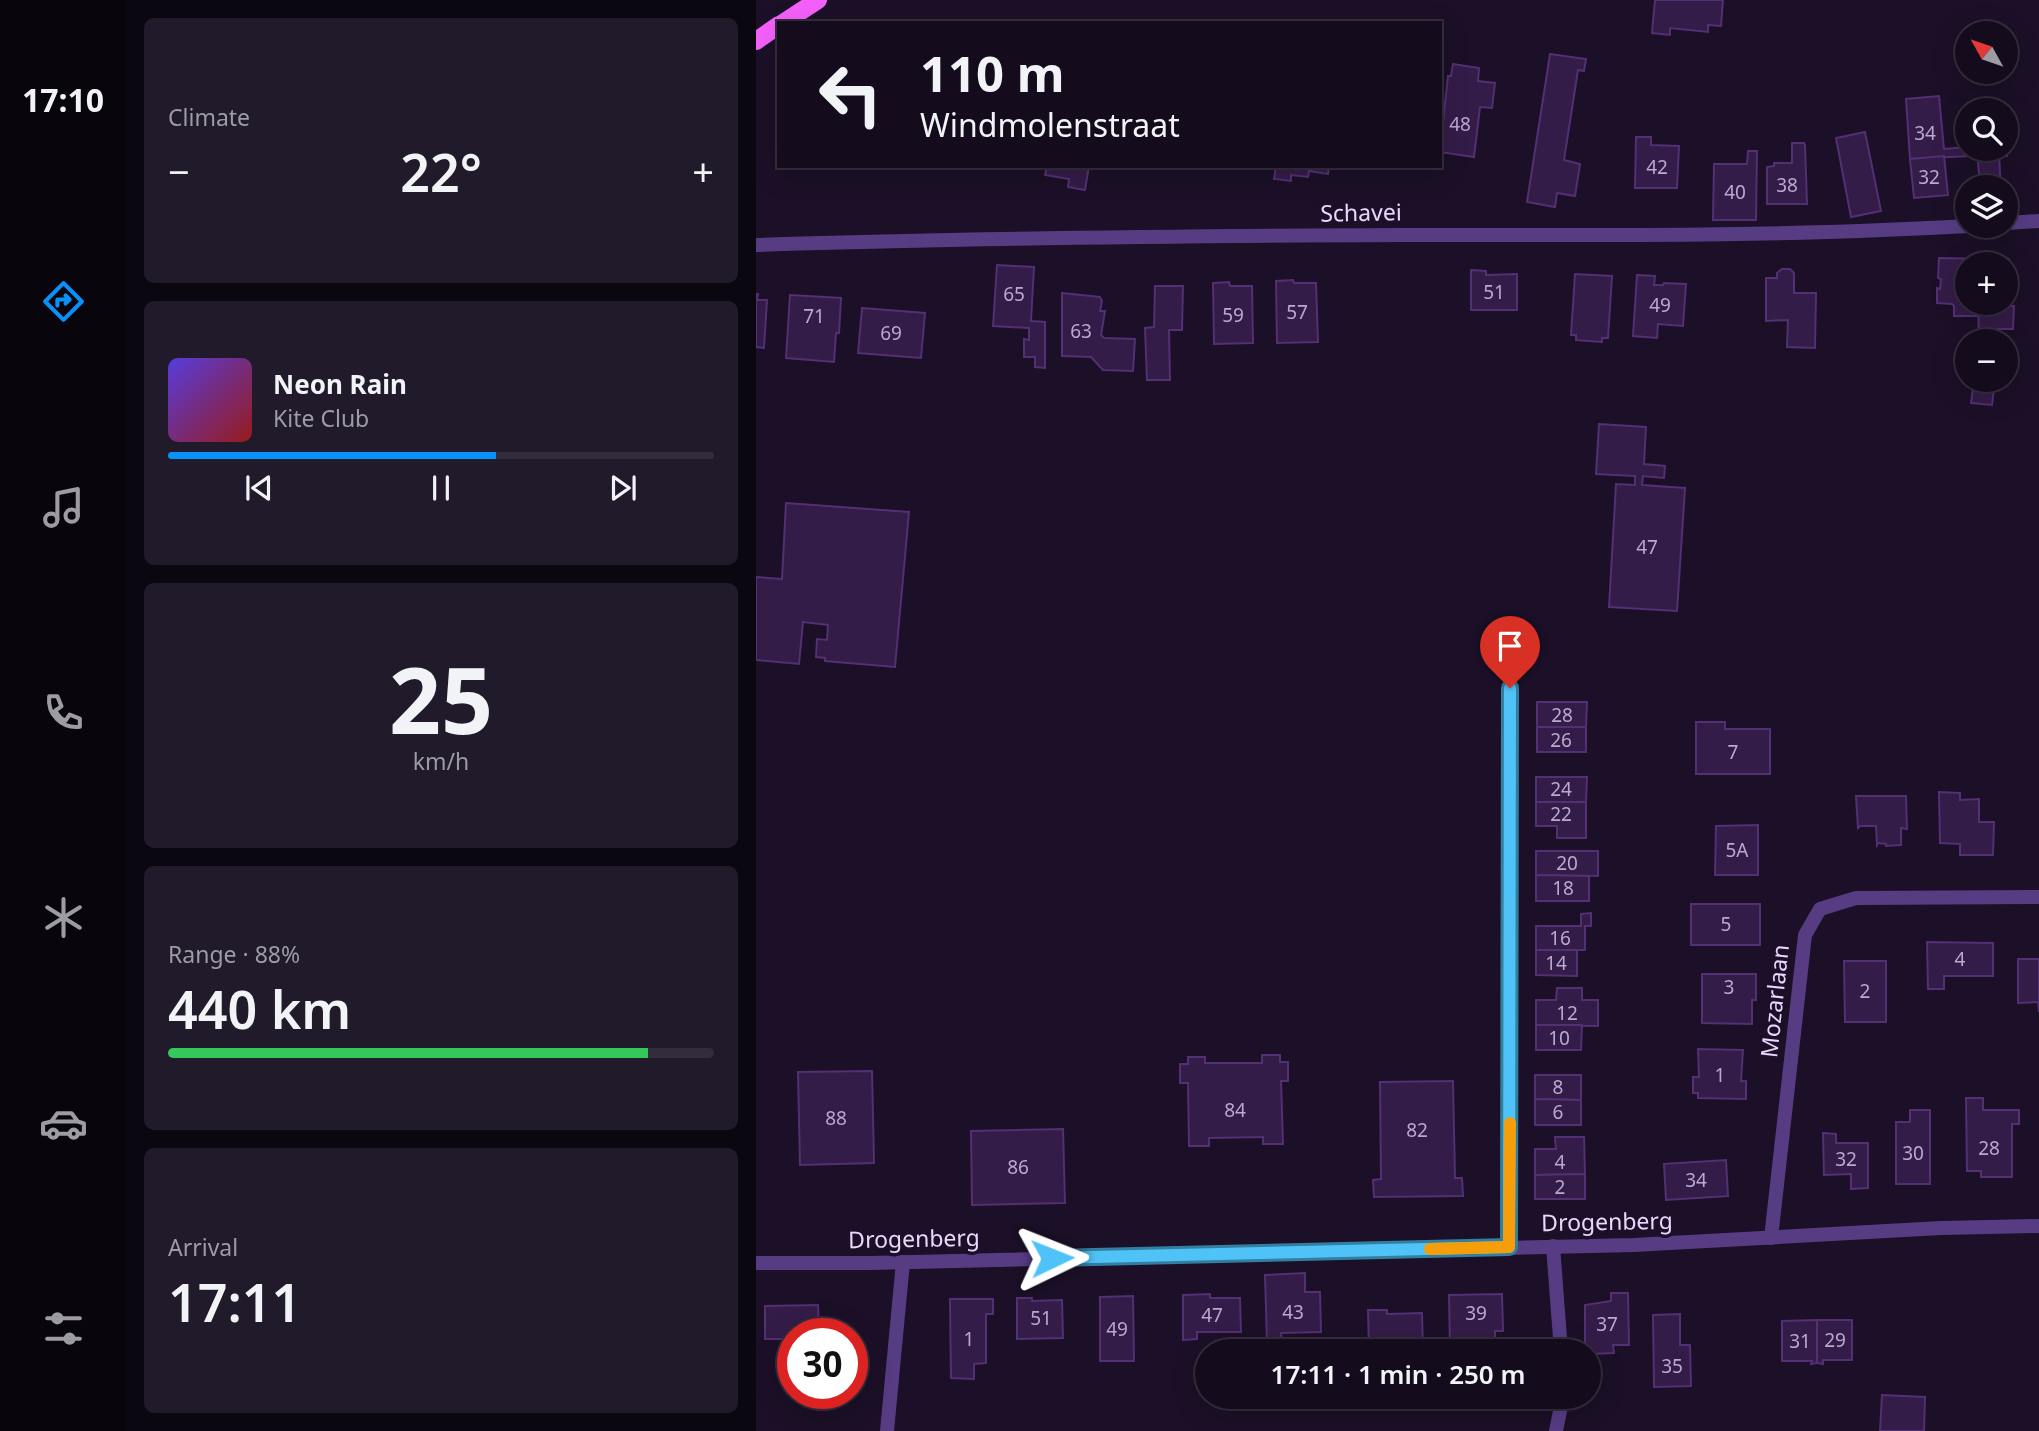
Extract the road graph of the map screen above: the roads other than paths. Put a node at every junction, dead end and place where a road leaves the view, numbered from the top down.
1 (818, 0) edge
2 (786, 21) edge
3 (777, 27) edge
4 (756, 41) edge
5 (2039, 221) edge
6 (2018, 222) edge
7 (1955, 227) edge
8 (756, 245) edge
9 (1510, 688) dead end
10 (2039, 897) edge
11 (2039, 1226) edge
12 (1771, 1238) junction
13 (1553, 1246) junction
14 (1509, 1247) junction
15 (903, 1262) junction
16 (756, 1263) edge
17 (1560, 1339) edge
18 (1560, 1409) edge
19 (887, 1431) edge
20 (1556, 1431) edge

1 - 2 main road
3 - 4 main road
5 - 6 street
7 - 8 street, Schavei
9 - 14 street
10 - 12 street, Mozarlaan
11 - 12 street, Drogenberg
12 - 13 street, Drogenberg
13 - 14 street, Drogenberg
13 - 17 street
14 - 15 street, Drogenberg
15 - 16 street, Drogenberg
15 - 19 street
18 - 20 street

